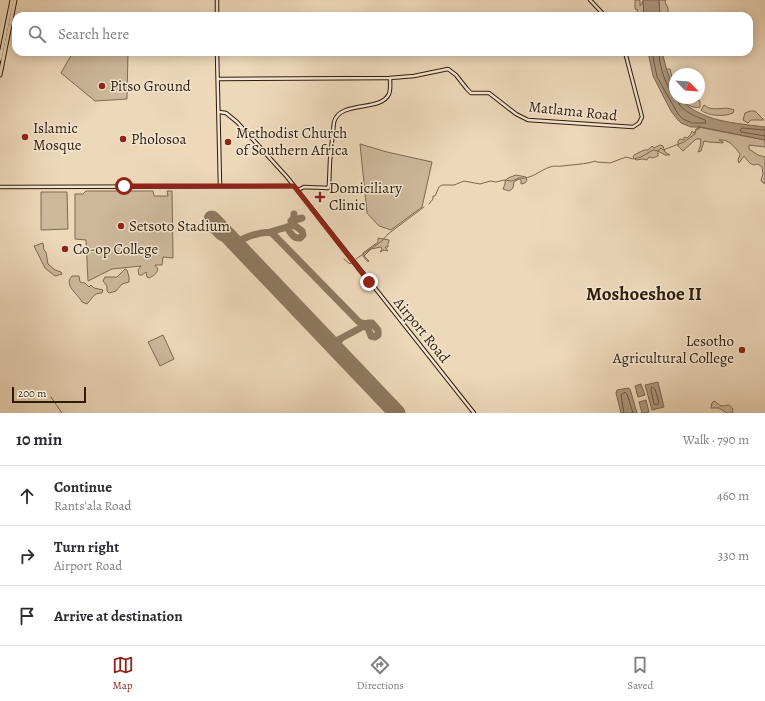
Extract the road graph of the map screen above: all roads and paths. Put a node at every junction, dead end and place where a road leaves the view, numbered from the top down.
1 (12, 0) edge
2 (15, 0) edge
3 (217, 0) edge
4 (590, 0) edge
5 (13, 12) edge
6 (217, 12) edge
7 (601, 12) edge
8 (12, 15) edge
9 (217, 56) edge
10 (626, 56) edge
11 (0, 59) edge
12 (0, 75) edge
13 (390, 78) junction
14 (218, 79) junction
15 (219, 112) junction
16 (220, 186) junction
17 (294, 186) junction
18 (0, 187) edge
19 (298, 190) junction
20 (474, 413) edge

1 - 11 main road
2 - 5 main road
3 - 6 street
4 - 7 street
8 - 12 main road
9 - 14 street
10 - 13 street, Matlama Road
13 - 14 street
13 - 19 street
14 - 15 street
15 - 16 street
15 - 17 street, Airport Road
16 - 17 street
16 - 18 street
17 - 19 street, Airport Road
19 - 20 street, Airport Road

